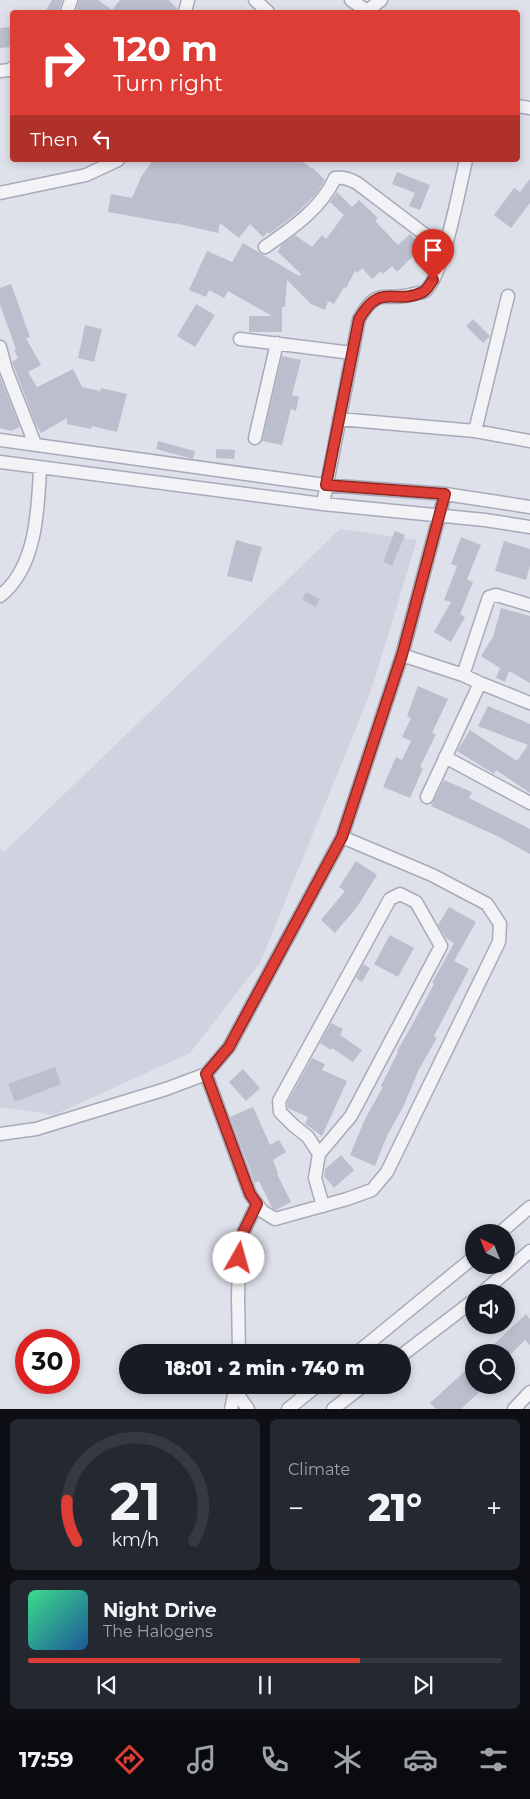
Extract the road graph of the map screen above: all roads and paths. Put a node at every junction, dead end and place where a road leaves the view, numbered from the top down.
1 (255, 0) edge
2 (351, 0) edge
3 (380, 0) edge
4 (266, 10) edge
5 (114, 162) edge
6 (466, 162) edge
7 (0, 193) edge
8 (265, 247) dead end
9 (444, 248) junction
10 (508, 296) dead end
11 (240, 339) dead end
12 (277, 344) junction
13 (0, 347) edge
14 (352, 353) junction
15 (339, 419) junction
16 (476, 431) junction
17 (256, 438) dead end
18 (0, 440) edge
19 (530, 441) edge
20 (35, 444) junction
21 (0, 462) edge
22 (40, 468) junction
23 (326, 485) junction
24 (445, 494) junction
25 (323, 504) junction
26 (530, 507) edge
27 (440, 515) junction
28 (530, 527) edge
29 (0, 596) edge
30 (530, 605) edge
31 (402, 655) junction
32 (463, 675) junction
33 (480, 683) junction
34 (530, 703) edge
35 (446, 757) junction
36 (427, 797) dead end
37 (530, 803) edge
38 (342, 837) junction
39 (206, 1074) junction
40 (0, 1134) edge
41 (319, 1154) junction
42 (257, 1204) junction
43 (323, 1206) junction
44 (530, 1207) edge
45 (510, 1224) edge
46 (530, 1251) edge
47 (465, 1264) edge
48 (492, 1284) edge
49 (465, 1307) edge
50 (239, 1344) edge
51 (368, 1344) edge
52 (411, 1348) edge
53 (530, 1392) edge
54 (235, 1394) edge
55 (239, 1394) edge
56 (307, 1394) edge
57 (352, 1394) edge
58 (231, 1409) edge
59 (248, 1409) edge
60 (288, 1409) edge
61 (333, 1409) edge
62 (514, 1409) edge

1 - 4 street
2 - 3 street
5 - 7 street
6 - 9 street
8 - 9 street
9 - 14 street
10 - 16 street
11 - 12 street
12 - 14 street
12 - 17 street
13 - 20 street
14 - 15 street
15 - 16 street
15 - 23 street
16 - 19 street
18 - 20 street
20 - 23 street
21 - 22 street
22 - 25 street
22 - 29 street
23 - 24 street
23 - 25 street
24 - 26 street
24 - 27 street
25 - 27 street
27 - 28 street
27 - 31 street
30 - 32 street
31 - 32 street
31 - 38 street
32 - 33 street
33 - 34 street
33 - 35 street
35 - 36 street
35 - 37 street
38 - 39 street
38 - 43 street
39 - 40 street
39 - 42 street
41 - 41 street
41 - 43 street
42 - 43 street
42 - 50 street
44 - 45 street
46 - 48 street
47 - 51 street
49 - 52 street
53 - 62 street
54 - 58 street
55 - 59 street
56 - 60 street
57 - 61 street

